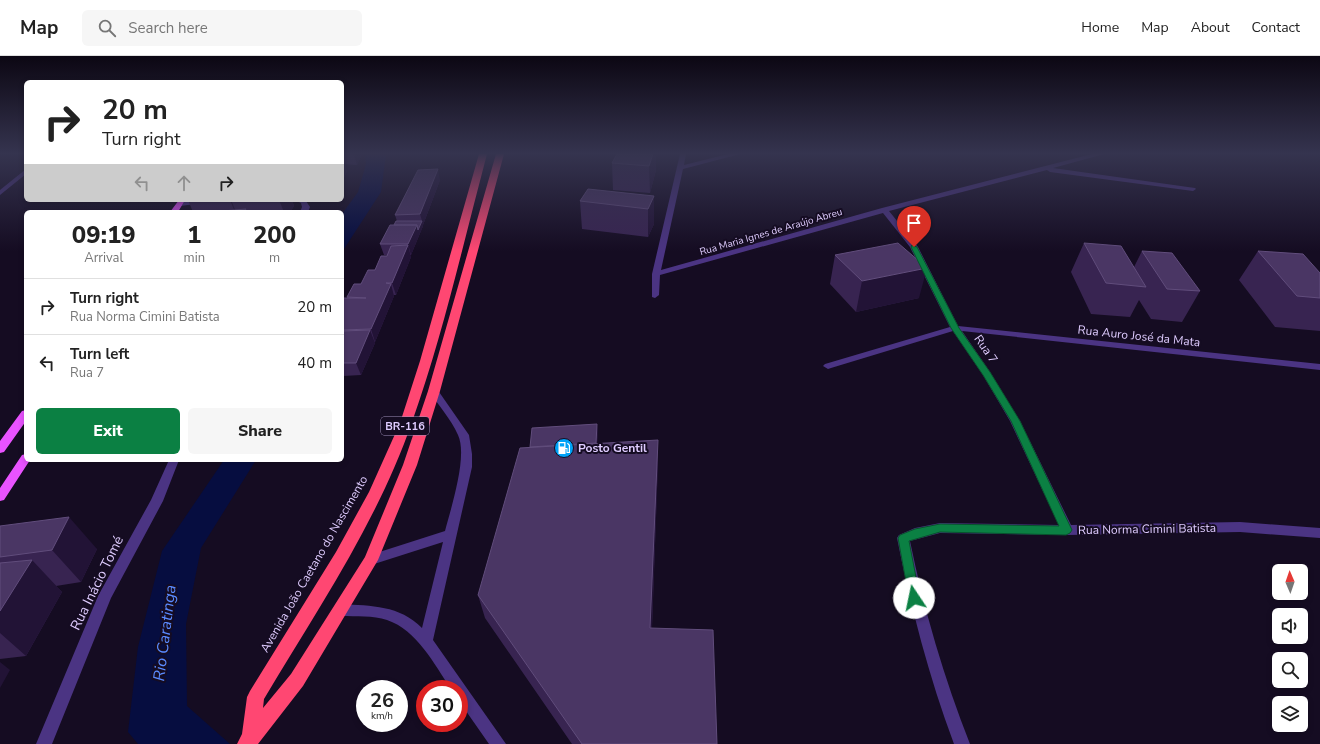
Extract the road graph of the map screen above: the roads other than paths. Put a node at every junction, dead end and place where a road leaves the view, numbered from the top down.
1 (8, 186) edge
2 (475, 186) edge
3 (491, 186) edge
4 (675, 186) edge
5 (981, 186) edge
6 (1171, 186) edge
7 (1194, 189) dead end
8 (0, 193) edge
9 (203, 202) edge
10 (196, 210) edge
11 (885, 210) junction
12 (656, 274) junction
13 (655, 295) dead end
14 (955, 328) junction
15 (828, 366) dead end
16 (1320, 367) edge
17 (434, 391) junction
18 (24, 416) edge
19 (0, 450) edge
20 (24, 461) edge
21 (173, 462) edge
22 (4, 486) edge
23 (0, 497) edge
24 (1066, 530) junction
25 (1320, 533) edge
26 (450, 535) junction
27 (371, 560) junction
28 (341, 610) junction
29 (426, 641) junction
30 (249, 740) edge
31 (44, 744) edge
32 (498, 744) edge
33 (962, 744) edge

1 - 8 street
2 - 30 highway, Avenida João Caetano do Nascimento / BR-116
3 - 17 highway, Avenida João Caetano do Nascimento / BR-116
4 - 12 street
5 - 11 street, Rua Maria Ignes de Araújo Abreu
6 - 7 street
9 - 10 main road
11 - 12 street, Rua Maria Ignes de Araújo Abreu
11 - 14 street, Rua 7
12 - 13 street
14 - 15 street
14 - 16 street, Rua Auro José da Mata
14 - 24 street, Rua 7
17 - 26 street
17 - 27 highway, Avenida João Caetano do Nascimento / BR-116
18 - 19 main road
20 - 22 main road
21 - 31 street, Rua Inácio Tomé
22 - 23 main road
24 - 25 street, Rua Norma Cimini Batista
24 - 33 street, Rua Norma Cimini Batista
26 - 27 street
26 - 29 street
27 - 28 highway, Avenida João Caetano do Nascimento / BR-116
28 - 29 street
28 - 30 highway, Avenida João Caetano do Nascimento / BR-116
29 - 32 street

